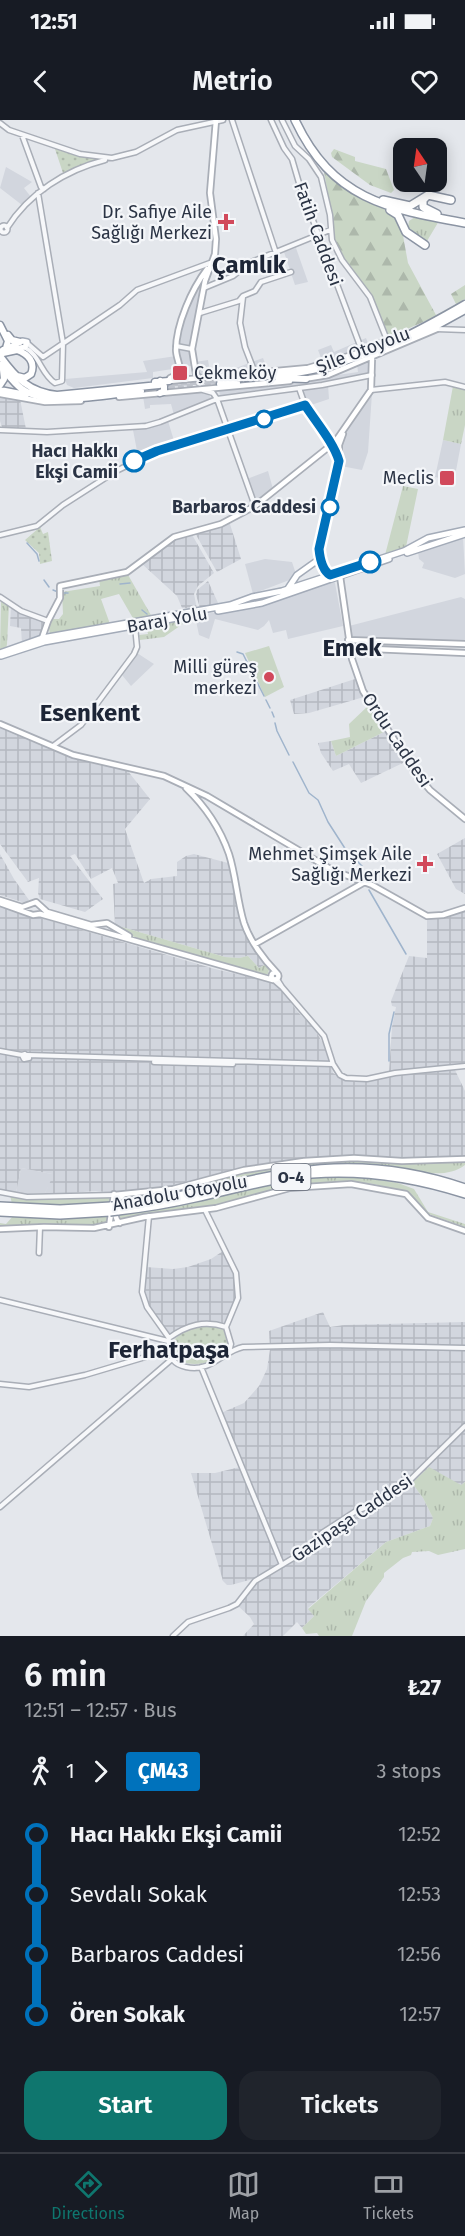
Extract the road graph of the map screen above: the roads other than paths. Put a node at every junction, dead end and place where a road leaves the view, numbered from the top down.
1 (232, 120) edge
2 (271, 120) edge
3 (282, 120) edge
4 (295, 120) edge
5 (300, 120) edge
6 (218, 121) edge
7 (0, 123) edge
8 (24, 135) junction
9 (99, 159) junction
10 (41, 190) junction
11 (432, 195) junction
12 (452, 200) dead end
13 (379, 201) junction
14 (436, 216) junction
15 (459, 221) edge
16 (2, 228) edge
17 (330, 230) junction
18 (408, 233) junction
19 (318, 235) junction
20 (425, 246) dead end
21 (276, 253) junction
22 (211, 263) junction
23 (291, 272) dead end
24 (202, 280) junction
25 (203, 288) junction
26 (243, 296) junction
27 (465, 304) edge
28 (465, 310) edge
29 (200, 313) junction
30 (452, 318) junction
31 (0, 324) edge
32 (427, 325) junction
33 (437, 329) junction
34 (465, 330) edge
35 (387, 340) junction
36 (63, 343) junction
37 (23, 344) junction
38 (176, 346) junction
39 (192, 349) junction
40 (362, 351) junction
41 (1, 354) edge
42 (372, 358) junction
43 (1, 366) edge
44 (11, 371) junction
45 (255, 373) junction
46 (372, 375) junction
47 (198, 378) junction
48 (206, 378) junction
49 (278, 378) junction
50 (306, 378) junction
51 (169, 381) junction
52 (220, 382) junction
53 (0, 385) edge
54 (160, 387) junction
55 (465, 387) edge
56 (299, 388) junction
57 (205, 390) junction
58 (371, 390) junction
59 (0, 392) edge
60 (172, 392) junction
61 (39, 398) junction
62 (70, 398) junction
63 (218, 399) junction
64 (87, 400) junction
65 (305, 405) junction
66 (0, 430) edge
67 (228, 430) junction
68 (335, 445) junction
69 (255, 506) junction
70 (465, 532) edge
71 (0, 535) edge
72 (433, 537) junction
73 (425, 539) junction
74 (434, 544) junction
75 (426, 547) junction
76 (319, 559) junction
77 (340, 576) junction
78 (332, 577) junction
79 (287, 590) junction
80 (262, 595) junction
81 (0, 597) edge
82 (248, 599) junction
83 (264, 602) junction
84 (248, 606) junction
85 (48, 621) junction
86 (135, 624) junction
87 (42, 638) junction
88 (349, 640) junction
89 (465, 644) edge
90 (350, 648) junction
91 (465, 653) edge
92 (0, 655) edge
93 (0, 724) edge
94 (52, 746) junction
95 (199, 796) junction
96 (465, 819) edge
97 (363, 883) junction
98 (0, 902) edge
99 (30, 904) junction
100 (465, 908) edge
101 (41, 911) junction
102 (31, 914) junction
103 (101, 922) junction
104 (113, 926) junction
105 (100, 932) junction
106 (109, 934) junction
107 (136, 941) junction
108 (255, 944) junction
109 (274, 977) junction
110 (2, 1052) edge
111 (333, 1064) junction
112 (465, 1066) edge
113 (465, 1160) edge
114 (465, 1188) edge
115 (0, 1191) edge
116 (465, 1194) edge
117 (79, 1196) junction
118 (0, 1206) edge
119 (205, 1209) junction
120 (114, 1210) junction
121 (0, 1212) edge
122 (149, 1216) junction
123 (120, 1223) junction
124 (40, 1227) junction
125 (0, 1229) edge
126 (465, 1231) edge
127 (39, 1253) dead end
128 (0, 1300) edge
129 (226, 1327) junction
130 (229, 1338) junction
131 (169, 1340) junction
132 (243, 1347) junction
133 (465, 1348) edge
134 (169, 1350) junction
135 (228, 1354) junction
136 (172, 1358) junction
137 (201, 1367) junction
138 (0, 1384) edge
139 (465, 1426) edge
140 (0, 1507) edge
141 (282, 1565) junction
142 (174, 1636) edge

1 - 21 street
2 - 19 street, Fatih Caddesi
3 - 17 street
4 - 13 highway
5 - 13 highway
6 - 9 street
6 - 22 main road
7 - 8 street
8 - 9 street
8 - 10 street
9 - 10 street
10 - 16 street
10 - 36 street
11 - 12 highway
11 - 13 highway
11 - 14 highway
13 - 14 highway
13 - 18 highway
14 - 15 highway
14 - 18 highway
17 - 19 street
17 - 35 street
18 - 20 highway
19 - 21 street
19 - 40 street, Fatih Caddesi
21 - 25 street
22 - 24 main road
22 - 36 street
23 - 26 street
24 - 25 main road
24 - 38 main road
25 - 29 main road
26 - 29 street
26 - 45 street
27 - 32 highway, Şile Otoyolu
28 - 30 highway, Şile Otoyolu
29 - 39 main road
30 - 33 highway
30 - 49 highway, Şile Otoyolu
31 - 37 highway
31 - 41 highway
32 - 35 highway
32 - 52 highway, Şile Otoyolu
33 - 34 street
33 - 42 main road
35 - 40 main road
36 - 37 street
36 - 37 street
37 - 41 main road
38 - 39 street
38 - 51 main road
39 - 47 main road
40 - 45 main road
41 - 44 highway
41 - 44 highway
42 - 46 main road
42 - 50 main road
43 - 53 highway
43 - 61 highway
44 - 54 highway
45 - 52 main road
46 - 56 street
46 - 58 main road
47 - 48 main road
47 - 51 main road
48 - 52 main road
48 - 57 main road
49 - 50 highway
49 - 52 highway, Şile Otoyolu
50 - 52 main road
51 - 54 highway
51 - 60 main road
52 - 57 main road
54 - 60 main road
54 - 62 highway
54 - 64 main road
55 - 58 street
56 - 63 street
56 - 65 street
57 - 60 main road
57 - 63 street
58 - 68 main road
59 - 61 highway
59 - 64 main road
61 - 62 highway
62 - 64 highway
63 - 66 street
63 - 67 street
65 - 67 street
65 - 68 street
67 - 69 street
67 - 71 street
68 - 69 main road
68 - 76 main road
69 - 85 main road
70 - 72 main road
70 - 74 main road
72 - 73 main road
72 - 74 main road
73 - 75 main road
73 - 78 main road
74 - 75 main road
75 - 77 main road
76 - 78 main road
76 - 79 main road
77 - 78 main road
77 - 88 main road, Ordu Caddesi
78 - 79 main road, Baraj Yolu
78 - 83 main road, Baraj Yolu
78 - 88 main road, Ordu Caddesi
79 - 80 main road, Baraj Yolu
80 - 82 main road, Baraj Yolu
80 - 83 main road
81 - 85 street
82 - 84 main road
82 - 86 main road, Baraj Yolu
83 - 84 main road, Baraj Yolu
84 - 86 main road, Baraj Yolu
85 - 87 main road
86 - 87 main road, Baraj Yolu
86 - 92 main road, Baraj Yolu
86 - 94 street
87 - 92 main road, Baraj Yolu
88 - 89 main road
88 - 90 main road, Ordu Caddesi
90 - 91 main road
90 - 96 main road, Ordu Caddesi
93 - 94 main road
94 - 95 main road
95 - 97 main road
95 - 108 main road
97 - 100 main road
97 - 108 main road
98 - 99 main road
98 - 102 main road
99 - 101 main road
99 - 102 main road
101 - 102 main road
101 - 103 main road
101 - 105 main road
103 - 104 main road
103 - 105 main road
104 - 106 main road
104 - 107 main road
105 - 106 main road
106 - 107 main road
107 - 109 main road
108 - 109 main road
109 - 111 street
110 - 111 street
111 - 112 street
113 - 120 main road
114 - 120 highway, Anadolu Otoyolu / O-4
115 - 117 street
116 - 120 highway, Anadolu Otoyolu / O-4
117 - 120 street
117 - 120 street
118 - 120 highway, Anadolu Otoyolu / O-4
119 - 122 main road
119 - 126 main road
119 - 129 street
120 - 121 highway, Anadolu Otoyolu / O-4
120 - 122 main road
120 - 123 main road
120 - 123 main road
120 - 124 main road
122 - 123 main road
122 - 131 street
124 - 125 main road
124 - 127 street
128 - 131 street
129 - 130 street
129 - 131 street
130 - 132 street
130 - 135 street
131 - 134 street
132 - 133 street
132 - 135 street
134 - 136 street
134 - 138 street
135 - 137 street
136 - 137 street
136 - 140 street
137 - 141 street
139 - 141 street, Gazipaşa Caddesi
141 - 142 street, Gazipaşa Caddesi

